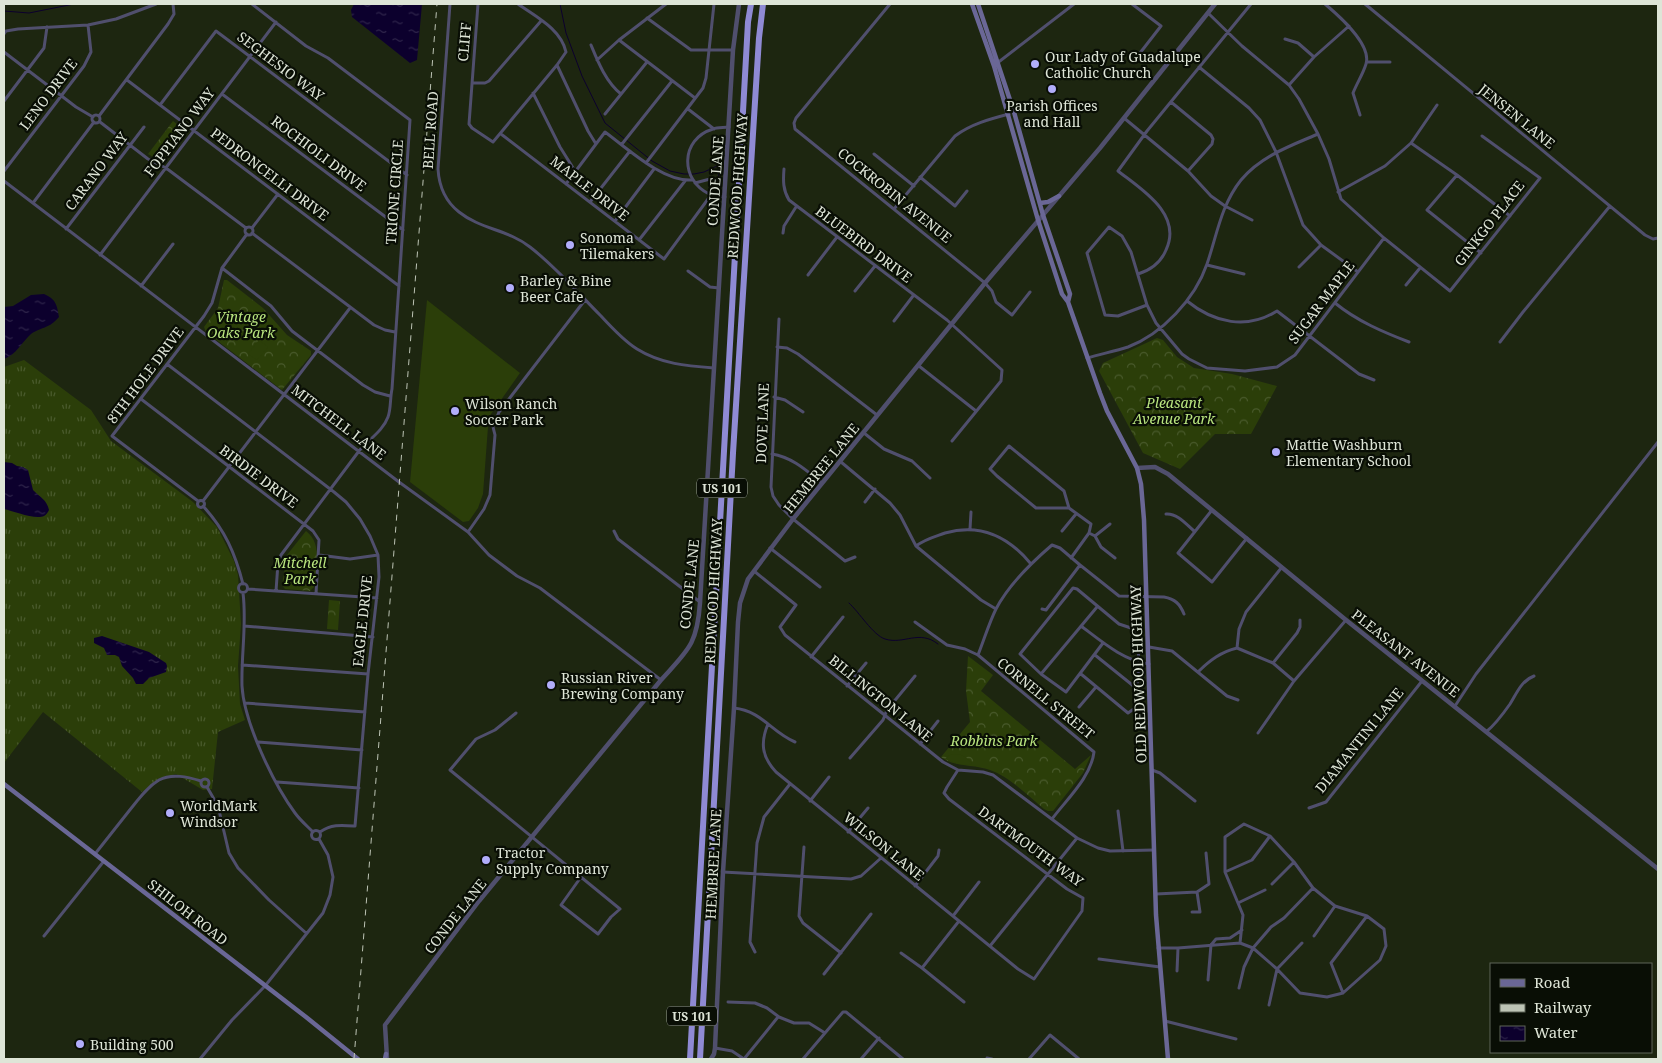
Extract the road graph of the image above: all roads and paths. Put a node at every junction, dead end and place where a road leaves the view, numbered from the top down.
1 (156, 4) edge
2 (173, 4) edge
3 (252, 4) edge
4 (450, 4) edge
5 (478, 4) edge
6 (518, 4) edge
7 (666, 4) edge
8 (714, 4) edge
9 (739, 4) edge
10 (751, 4) edge
11 (763, 4) edge
12 (890, 4) edge
13 (972, 4) edge
14 (978, 4) edge
15 (1074, 4) edge
16 (1132, 4) edge
17 (1215, 4) edge
18 (1251, 4) edge
19 (1325, 4) edge
20 (1365, 4) edge
21 (1208, 13) junction
22 (648, 18) junction
23 (541, 21) junction
24 (276, 22) junction
25 (88, 25) junction
26 (1349, 26) junction
27 (47, 27) junction
28 (1228, 32) junction
29 (4, 34) edge
30 (1285, 39) dead end
31 (619, 40) junction
32 (591, 45) dead end
33 (708, 50) junction
34 (733, 50) junction
35 (4, 52) edge
36 (1140, 53) dead end
37 (250, 57) junction
38 (1314, 57) junction
39 (597, 60) junction
40 (647, 62) junction
41 (1367, 62) junction
42 (1390, 62) dead end
43 (557, 65) junction
44 (996, 65) junction
45 (1199, 67) junction
46 (28, 70) junction
47 (127, 80) junction
48 (672, 81) junction
49 (472, 83) junction
50 (1289, 85) junction
51 (533, 93) junction
52 (222, 94) junction
53 (621, 94) junction
54 (61, 95) junction
55 (695, 98) junction
56 (4, 101) edge
57 (1171, 102) junction
58 (160, 105) junction
59 (1437, 105) dead end
60 (688, 109) junction
61 (1014, 112) junction
62 (606, 114) dead end
63 (1008, 114) junction
64 (1360, 115) dead end
65 (93, 116) junction
66 (99, 116) junction
67 (1124, 118) junction
68 (94, 122) junction
69 (100, 122) junction
70 (144, 127) dead end
71 (729, 127) junction
72 (714, 128) junction
73 (194, 131) junction
74 (501, 134) junction
75 (1318, 134) junction
76 (1145, 135) junction
77 (1482, 136) dead end
78 (1411, 143) junction
79 (596, 144) junction
80 (622, 144) junction
81 (130, 145) junction
82 (630, 151) junction
83 (1276, 152) junction
84 (874, 154) dead end
85 (646, 162) junction
86 (166, 168) junction
87 (654, 169) junction
88 (784, 169) dead end
89 (4, 171) edge
90 (575, 171) junction
91 (1188, 171) junction
92 (407, 175) junction
93 (1457, 175) junction
94 (920, 177) junction
95 (693, 180) junction
96 (4, 181) edge
97 (684, 181) junction
98 (566, 184) junction
99 (914, 186) junction
100 (968, 191) dead end
101 (1338, 192) junction
102 (278, 194) junction
103 (713, 195) junction
104 (1059, 196) junction
105 (722, 197) junction
106 (590, 202) junction
107 (32, 203) junction
108 (1040, 203) junction
109 (1225, 206) junction
110 (1610, 206) junction
111 (796, 207) junction
112 (894, 209) junction
113 (1043, 215) junction
114 (1510, 216) junction
115 (1038, 220) junction
116 (1252, 220) dead end
117 (615, 221) junction
118 (246, 228) junction
119 (252, 228) junction
120 (66, 229) junction
121 (403, 230) junction
122 (252, 233) junction
123 (783, 233) dead end
124 (247, 234) junction
125 (837, 237) junction
126 (1384, 238) junction
127 (1658, 238) edge
128 (639, 240) junction
129 (173, 244) dead end
130 (1321, 245) junction
131 (1481, 253) junction
132 (100, 255) junction
133 (1207, 265) junction
134 (875, 266) junction
135 (1299, 267) dead end
136 (222, 268) junction
137 (1420, 268) junction
138 (688, 271) dead end
139 (1358, 272) junction
140 (1138, 274) junction
141 (1244, 274) dead end
142 (808, 276) dead end
143 (986, 282) junction
144 (1406, 285) dead end
145 (141, 286) junction
146 (399, 286) junction
147 (720, 288) junction
148 (854, 291) dead end
149 (1030, 292) dead end
150 (913, 296) junction
151 (585, 300) junction
152 (1187, 301) junction
153 (1068, 302) junction
154 (1335, 303) junction
155 (1147, 305) junction
156 (350, 308) junction
157 (779, 319) dead end
158 (894, 321) dead end
159 (952, 325) junction
160 (196, 327) junction
161 (1160, 329) junction
162 (395, 332) junction
163 (1309, 336) junction
164 (1409, 342) dead end
165 (1500, 342) dead end
166 (777, 347) junction
167 (318, 350) junction
168 (1087, 358) junction
169 (167, 364) junction
170 (919, 366) junction
171 (715, 368) junction
172 (1374, 380) dead end
173 (284, 394) junction
174 (390, 396) junction
175 (774, 397) junction
176 (140, 399) junction
177 (976, 411) junction
178 (803, 412) dead end
179 (877, 415) junction
180 (256, 432) junction
181 (864, 433) junction
182 (952, 441) dead end
183 (1658, 442) edge
184 (359, 451) junction
185 (772, 454) junction
186 (841, 462) junction
187 (229, 467) junction
188 (1137, 468) junction
189 (930, 478) dead end
190 (822, 483) junction
191 (330, 489) junction
192 (875, 489) junction
193 (198, 501) junction
194 (203, 501) junction
195 (865, 502) dead end
196 (203, 506) junction
197 (1068, 508) junction
198 (1212, 509) junction
199 (971, 512) dead end
200 (1076, 514) junction
201 (1166, 514) dead end
202 (793, 519) junction
203 (304, 524) junction
204 (1110, 524) dead end
205 (970, 529) junction
206 (614, 531) dead end
207 (1062, 531) dead end
208 (1194, 531) junction
209 (468, 532) junction
210 (1089, 533) junction
211 (1095, 536) junction
212 (1248, 538) junction
213 (916, 546) junction
214 (770, 548) junction
215 (319, 555) junction
216 (378, 555) junction
217 (855, 557) dead end
218 (1071, 558) junction
219 (1115, 558) dead end
220 (1031, 564) junction
221 (1080, 565) junction
222 (1283, 566) junction
223 (753, 570) junction
224 (243, 584) junction
225 (820, 587) dead end
226 (248, 589) junction
227 (276, 591) junction
228 (243, 593) junction
229 (316, 594) junction
230 (1146, 597) junction
231 (377, 598) junction
232 (700, 603) junction
233 (1097, 607) junction
234 (996, 609) junction
235 (1042, 609) dead end
236 (1184, 614) dead end
237 (843, 617) dead end
238 (1300, 620) dead end
239 (1346, 620) junction
240 (915, 622) dead end
241 (244, 626) junction
242 (1081, 626) junction
243 (373, 637) junction
244 (1103, 643) junction
245 (1149, 647) junction
246 (1238, 648) junction
247 (1095, 654) junction
248 (978, 655) junction
249 (812, 657) junction
250 (866, 663) dead end
251 (1139, 663) junction
252 (1273, 663) junction
253 (242, 664) junction
254 (1149, 664) junction
255 (1198, 672) junction
256 (368, 674) junction
257 (1041, 674) junction
258 (1081, 674) junction
259 (915, 676) dead end
260 (1534, 676) dead end
261 (660, 680) junction
262 (1422, 680) junction
263 (1294, 681) junction
264 (847, 686) junction
265 (1096, 687) junction
266 (1137, 688) junction
267 (1238, 700) dead end
268 (245, 703) junction
269 (1455, 706) junction
270 (1079, 707) dead end
271 (734, 708) junction
272 (365, 712) junction
273 (516, 712) dead end
274 (884, 715) junction
275 (938, 721) dead end
276 (768, 724) junction
277 (1486, 732) junction
278 (1258, 733) dead end
279 (258, 742) junction
280 (794, 742) dead end
281 (920, 744) junction
282 (362, 750) junction
283 (850, 758) dead end
284 (958, 770) junction
285 (1152, 770) junction
286 (829, 777) dead end
287 (201, 781) junction
288 (276, 782) junction
289 (4, 784) edge
290 (790, 784) junction
291 (207, 786) junction
292 (359, 788) junction
293 (810, 801) junction
294 (1195, 801) dead end
295 (868, 808) dead end
296 (1309, 808) dead end
297 (1118, 811) dead end
298 (1052, 819) junction
299 (313, 832) junction
300 (320, 832) junction
301 (848, 832) junction
302 (1270, 836) junction
303 (532, 837) junction
304 (1077, 838) junction
305 (319, 839) junction
306 (804, 848) dead end
307 (939, 850) dead end
308 (1122, 850) junction
309 (1154, 850) junction
310 (1206, 853) dead end
311 (95, 854) junction
312 (881, 858) junction
313 (104, 861) junction
314 (1294, 862) junction
315 (1658, 869) edge
316 (724, 872) junction
317 (1225, 872) junction
318 (755, 874) junction
319 (1048, 874) junction
320 (802, 876) junction
321 (581, 877) junction
322 (979, 882) dead end
323 (1272, 884) dead end
324 (915, 886) junction
325 (1313, 888) junction
326 (1265, 890) dead end
327 (1197, 892) junction
328 (1156, 894) junction
329 (1238, 903) junction
330 (1334, 906) junction
331 (1192, 912) dead end
332 (871, 914) dead end
333 (953, 916) junction
334 (1367, 916) junction
335 (959, 921) junction
336 (1242, 930) junction
337 (306, 933) junction
338 (44, 936) dead end
339 (1314, 936) dead end
340 (1240, 943) junction
341 (1302, 943) dead end
342 (1211, 945) junction
343 (990, 946) junction
344 (1158, 948) junction
345 (1178, 948) junction
346 (1253, 948) junction
347 (755, 952) dead end
348 (841, 953) junction
349 (901, 953) dead end
350 (1099, 959) dead end
351 (1160, 967) junction
352 (922, 968) junction
353 (1018, 969) joint
354 (1277, 969) junction
355 (1177, 971) dead end
356 (824, 974) dead end
357 (1208, 980) dead end
358 (265, 986) junction
359 (1239, 988) dead end
360 (1343, 993) junction
361 (728, 1002) dead end
362 (964, 1002) dead end
363 (1269, 1004) dead end
364 (779, 1016) junction
365 (1164, 1020) junction
366 (825, 1033) junction
367 (879, 1038) junction
368 (1236, 1039) dead end
369 (715, 1048) junction
370 (714, 1054) junction
371 (386, 1057) edge
372 (987, 1058) dead end
373 (200, 1059) edge
374 (358, 1059) edge
375 (690, 1059) edge
376 (700, 1059) edge
377 (711, 1059) edge
378 (717, 1059) edge
379 (744, 1059) edge
380 (803, 1059) edge
381 (861, 1059) edge
382 (904, 1059) edge
383 (992, 1059) edge
384 (1029, 1059) edge
385 (1079, 1059) edge
386 (1168, 1059) edge

1 - 25 street
2 - 47 street
3 - 24 street, TRIONE CIRCLE
4 - 151 street, BELL ROAD
5 - 49 street, CLIFF
6 - 23 street
7 - 22 street
8 - 33 street
9 - 34 street, CONDE LANE
10 - 375 highway, REDWOOD HIGHWAY / US 101
11 - 376 highway, REDWOOD HIGHWAY / US 101
12 - 112 street, COCKROBIN AVENUE
13 - 44 main road, OLD REDWOOD HIGHWAY
14 - 44 main road, OLD REDWOOD HIGHWAY
15 - 44 street
16 - 36 street
17 - 21 street, HEMBREE LANE
18 - 28 street
19 - 26 street
20 - 110 street, JENSEN LANE
21 - 28 street
21 - 67 street, HEMBREE LANE
22 - 31 street
22 - 33 street
23 - 43 street
23 - 49 street
24 - 37 street, FOPPIANO WAY
24 - 92 street, TRIONE CIRCLE
25 - 27 street
25 - 54 street, LENO DRIVE
26 - 38 street
26 - 41 street
27 - 29 street
27 - 46 street
28 - 45 street
28 - 50 street
30 - 38 street
31 - 39 street
31 - 40 street
32 - 39 street
33 - 34 street
33 - 55 street
34 - 71 street, CONDE LANE
35 - 46 street
37 - 52 street, FOPPIANO WAY
37 - 58 street, SEGHESIO WAY
37 - 92 street, SEGHESIO WAY
38 - 50 street
39 - 53 street
40 - 48 street
40 - 53 street
41 - 42 street
41 - 64 street
43 - 51 street
43 - 79 street
44 - 61 main road, OLD REDWOOD HIGHWAY
44 - 63 main road, OLD REDWOOD HIGHWAY
45 - 57 street
45 - 83 street
46 - 54 street
46 - 56 street
47 - 58 street, PEDRONCELLI DRIVE
47 - 66 street
48 - 55 street
48 - 80 street
49 - 74 street, CLIFF
50 - 75 street
51 - 74 street
51 - 90 street
52 - 73 street, FOPPIANO WAY
52 - 121 street, ROCHIOLI DRIVE
53 - 62 street
54 - 65 street
54 - 89 street, LENO DRIVE
55 - 60 street
57 - 76 street
57 - 91 street
58 - 73 street, PEDRONCELLI DRIVE
59 - 78 street
60 - 72 street
60 - 85 street
61 - 63 street
61 - 108 main road, OLD REDWOOD HIGHWAY
63 - 94 street
63 - 115 main road, OLD REDWOOD HIGHWAY
65 - 66 street
65 - 68 street
66 - 69 street
67 - 76 street
67 - 104 street, HEMBREE LANE
68 - 69 street
68 - 107 street
69 - 81 street
70 - 81 street, CARANO WAY
71 - 72 street
71 - 105 street, CONDE LANE
72 - 95 street
73 - 86 street, FOPPIANO WAY
73 - 102 street, PEDRONCELLI DRIVE
74 - 98 street, MAPLE DRIVE
75 - 83 street
75 - 101 street
76 - 91 street
76 - 140 street
77 - 114 street, GINKGO PLACE
78 - 93 street
78 - 101 street
79 - 80 street
79 - 90 street
80 - 82 street
81 - 86 street
81 - 120 street, CARANO WAY
82 - 85 street
82 - 106 street
83 - 109 street
83 - 130 street
84 - 99 street
85 - 87 street
86 - 118 street
86 - 132 street, FOPPIANO WAY
87 - 97 street
87 - 117 street
88 - 111 street, BLUEBIRD DRIVE
90 - 98 street
91 - 109 street
92 - 121 street, TRIONE CIRCLE
93 - 114 street
93 - 131 street
94 - 99 street
94 - 100 street
95 - 97 street
95 - 103 street
95 - 103 street
96 - 107 street, MITCHELL LANE
97 - 128 street
98 - 106 street, MAPLE DRIVE
99 - 112 street
101 - 126 street
102 - 119 street
102 - 146 street, PEDRONCELLI DRIVE
103 - 105 street
103 - 128 street, MAPLE DRIVE
104 - 108 main road
104 - 113 street, HEMBREE LANE
105 - 147 street, CONDE LANE
106 - 117 street, MAPLE DRIVE
107 - 120 street, MITCHELL LANE
108 - 113 main road, OLD REDWOOD HIGHWAY
109 - 116 street
109 - 133 street
110 - 127 street, JENSEN LANE
110 - 165 street
111 - 123 street
111 - 125 street, BLUEBIRD DRIVE
112 - 143 street, COCKROBIN AVENUE
113 - 115 street, HEMBREE LANE
113 - 153 main road, OLD REDWOOD HIGHWAY
114 - 131 street, GINKGO PLACE
115 - 143 street, HEMBREE LANE
115 - 153 main road, OLD REDWOOD HIGHWAY
117 - 128 street, MAPLE DRIVE
118 - 119 street
118 - 124 street
119 - 122 street
120 - 132 street, MITCHELL LANE
121 - 146 street, TRIONE CIRCLE
122 - 124 street
122 - 156 street
124 - 136 street
125 - 134 street, BLUEBIRD DRIVE
125 - 142 street
126 - 137 street
126 - 139 street, SUGAR MAPLE
129 - 145 street
130 - 135 street
130 - 139 street
131 - 137 street, GINKGO PLACE
132 - 145 street, MITCHELL LANE
133 - 141 street
133 - 152 street
134 - 148 street
134 - 150 street, BLUEBIRD DRIVE
136 - 160 street, 8TH HOLE DRIVE
136 - 167 street
137 - 144 street
138 - 147 street
139 - 154 street, SUGAR MAPLE
140 - 155 street, SUGAR MAPLE
140 - 155 street, SUGAR MAPLE
143 - 149 street
143 - 159 street, HEMBREE LANE
145 - 160 street, MITCHELL LANE
146 - 162 street, TRIONE CIRCLE
147 - 171 street, CONDE LANE
150 - 158 street
150 - 159 street, BLUEBIRD DRIVE
151 - 171 street, BELL ROAD
151 - 209 street
152 - 161 street
152 - 163 street
153 - 168 main road, OLD REDWOOD HIGHWAY
154 - 163 street, SUGAR MAPLE
154 - 164 street
155 - 161 street, SUGAR MAPLE
156 - 162 street
156 - 167 street
157 - 166 street, DOVE LANE
159 - 170 street, HEMBREE LANE
159 - 177 street, BLUEBIRD DRIVE
160 - 169 street, 8TH HOLE DRIVE
160 - 173 street, MITCHELL LANE
161 - 163 street, SUGAR MAPLE
161 - 168 street
162 - 174 street, TRIONE CIRCLE
163 - 172 street
166 - 175 street, DOVE LANE
166 - 179 street
167 - 173 street
167 - 174 street
168 - 188 main road, OLD REDWOOD HIGHWAY
169 - 176 street, 8TH HOLE DRIVE
169 - 180 street, EAGLE DRIVE
170 - 177 street
170 - 179 street, HEMBREE LANE
171 - 232 street, CONDE LANE
173 - 180 street
173 - 184 street, MITCHELL LANE
174 - 184 street, TRIONE CIRCLE
175 - 178 street
175 - 185 street, DOVE LANE
176 - 187 street, BIRDIE DRIVE
176 - 193 street, 8TH HOLE DRIVE
177 - 182 street
179 - 181 street, HEMBREE LANE
180 - 187 street
180 - 191 street, EAGLE DRIVE
181 - 186 street, HEMBREE LANE
181 - 189 street
183 - 269 street
184 - 191 street, TRIONE CIRCLE
184 - 209 street, MITCHELL LANE
185 - 190 street
185 - 202 street, DOVE LANE
186 - 190 street, HEMBREE LANE
186 - 192 street
187 - 194 street
187 - 203 street, BIRDIE DRIVE
188 - 198 street, PLEASANT AVENUE
188 - 230 main road, OLD REDWOOD HIGHWAY
190 - 202 street, HEMBREE LANE
191 - 203 street, TRIONE CIRCLE
191 - 216 street, EAGLE DRIVE
192 - 195 street
192 - 213 street
193 - 194 street
193 - 196 street
194 - 196 street
196 - 224 street
197 - 197 street
197 - 200 street
198 - 208 street
198 - 212 street, PLEASANT AVENUE
199 - 205 street
200 - 207 street
200 - 210 street
201 - 208 street
202 - 214 street, HEMBREE LANE
202 - 217 street
203 - 215 street, BIRDIE DRIVE
203 - 227 street, TRIONE CIRCLE
204 - 211 street
205 - 213 street
205 - 220 street
206 - 232 street
208 - 212 street
209 - 261 street, MITCHELL LANE
210 - 211 street
210 - 218 street
211 - 219 street
212 - 222 street, PLEASANT AVENUE
213 - 234 street
214 - 223 street, HEMBREE LANE
214 - 225 street
215 - 216 street
215 - 229 street, BIRDIE DRIVE
216 - 231 street, EAGLE DRIVE
218 - 220 street
218 - 221 street
220 - 234 street
221 - 230 street
221 - 235 street
222 - 239 street, PLEASANT AVENUE
222 - 246 street
223 - 249 street, BILLINGTON LANE
223 - 271 street, HEMBREE LANE
224 - 226 street
224 - 228 street
226 - 227 street
226 - 228 street
227 - 229 street
228 - 241 street
229 - 231 street
230 - 236 street
230 - 245 main road, OLD REDWOOD HIGHWAY
231 - 243 street, EAGLE DRIVE
232 - 261 street, CONDE LANE
233 - 242 street
233 - 251 street
233 - 257 street
234 - 248 street
237 - 249 street
238 - 252 street
239 - 262 street, PLEASANT AVENUE
239 - 263 street
240 - 248 street, CORNELL STREET
241 - 243 street
241 - 253 street
242 - 244 street
242 - 257 street
243 - 256 street, EAGLE DRIVE
244 - 247 street
244 - 251 street
245 - 254 main road, OLD REDWOOD HIGHWAY
245 - 255 street
246 - 252 street
246 - 255 street
247 - 258 street
247 - 266 street
248 - 298 street, CORNELL STREET
249 - 264 street, BILLINGTON LANE
250 - 264 street
251 - 254 street
251 - 266 street
252 - 263 street
253 - 256 street
253 - 268 street
254 - 285 main road, OLD REDWOOD HIGHWAY
255 - 267 street
256 - 272 street, EAGLE DRIVE
257 - 258 street
258 - 265 street
259 - 274 street
260 - 277 street
261 - 303 street, CONDE LANE
262 - 269 street, PLEASANT AVENUE
262 - 296 street, DIAMANTINI LANE
263 - 278 street
264 - 274 street, BILLINGTON LANE
265 - 266 street
265 - 270 street
268 - 272 street
268 - 279 street
269 - 277 street, PLEASANT AVENUE
271 - 276 street
271 - 316 street, HEMBREE LANE
272 - 282 street, EAGLE DRIVE
273 - 303 street
274 - 281 street, BILLINGTON LANE
274 - 283 street
275 - 281 street
276 - 280 street
276 - 290 street, WILSON LANE
277 - 315 street, PLEASANT AVENUE
279 - 282 street
279 - 288 street
281 - 284 street, BILLINGTON LANE
282 - 292 street, EAGLE DRIVE
284 - 298 street, BILLINGTON LANE
284 - 319 street, DARTMOUTH WAY
285 - 294 street
285 - 309 main road, OLD REDWOOD HIGHWAY
286 - 293 street
287 - 291 street
287 - 291 street
287 - 311 street
288 - 292 street
288 - 299 street
289 - 311 main road, SHILOH ROAD
290 - 293 street, WILSON LANE
290 - 318 street
291 - 337 street
292 - 300 street, EAGLE DRIVE
293 - 301 street, WILSON LANE
295 - 301 street
297 - 308 street
298 - 304 street, BILLINGTON LANE
299 - 300 street
299 - 305 street
300 - 305 street
301 - 312 street, WILSON LANE
302 - 314 street
302 - 317 street
302 - 317 street
303 - 321 street
303 - 371 street, CONDE LANE
304 - 308 street, BILLINGTON LANE
304 - 319 street
305 - 337 street
306 - 320 street
307 - 324 street
308 - 309 street, BILLINGTON LANE
309 - 328 main road, OLD REDWOOD HIGHWAY
310 - 327 street
311 - 313 main road, SHILOH ROAD
312 - 320 street
312 - 324 street, WILSON LANE
313 - 338 street
313 - 358 main road, SHILOH ROAD
314 - 323 street
314 - 325 street
316 - 318 street
316 - 369 street, HEMBREE LANE
317 - 329 street
318 - 320 street
318 - 347 street
319 - 343 street
319 - 353 street, DARTMOUTH WAY
320 - 348 street
321 - 321 street
322 - 333 street
324 - 333 street, WILSON LANE
325 - 330 street
325 - 346 street
326 - 329 street
327 - 328 street
327 - 331 street
328 - 344 main road, OLD REDWOOD HIGHWAY
329 - 336 street
330 - 334 street
330 - 339 street
332 - 348 street
333 - 335 street, WILSON LANE
334 - 360 street
334 - 360 street
335 - 343 street, WILSON LANE
335 - 352 street
336 - 340 street
336 - 342 street
337 - 358 street
340 - 342 street
340 - 346 street
341 - 354 street
342 - 345 street
342 - 357 street
343 - 353 street, WILSON LANE
344 - 345 street
344 - 351 main road, OLD REDWOOD HIGHWAY
345 - 355 street
346 - 354 street
346 - 359 street
348 - 356 street
349 - 352 street
350 - 351 street
351 - 365 main road, OLD REDWOOD HIGHWAY
352 - 362 street
354 - 360 street
354 - 363 street
358 - 373 street
358 - 374 main road, SHILOH ROAD
361 - 364 street
364 - 366 street
364 - 379 street
365 - 368 street
365 - 386 main road, OLD REDWOOD HIGHWAY
366 - 367 street
366 - 380 street
367 - 381 street
367 - 382 street
369 - 370 street, HEMBREE LANE
369 - 379 street
370 - 377 street, HEMBREE LANE
370 - 378 street
372 - 383 street
384 - 385 street

